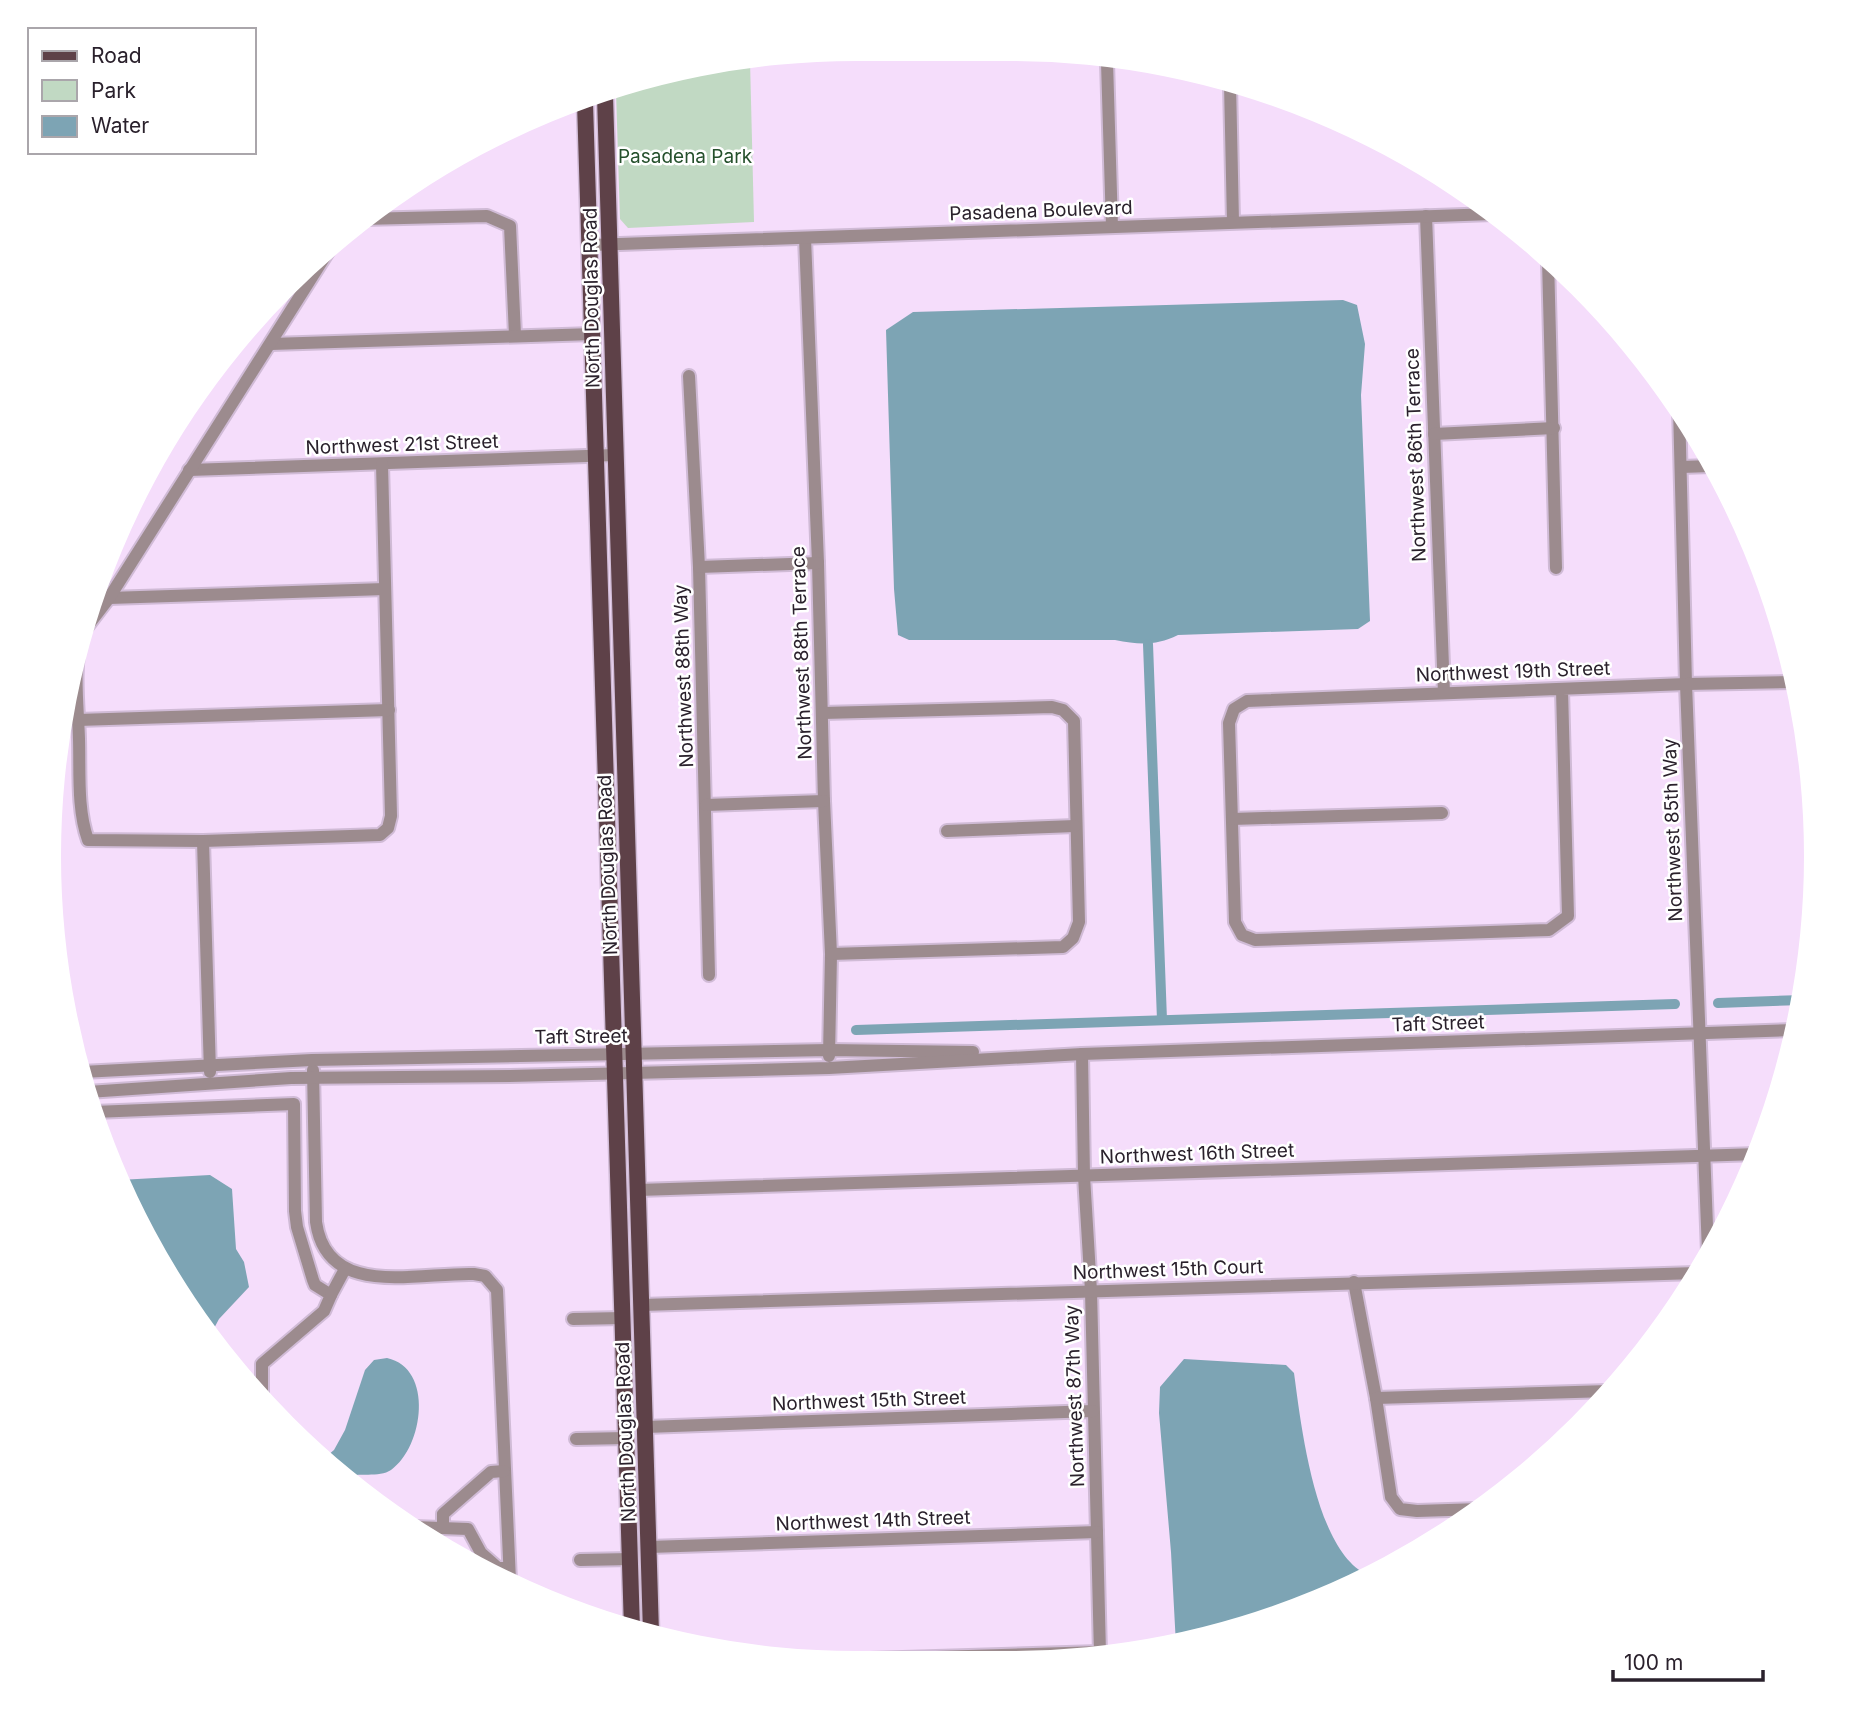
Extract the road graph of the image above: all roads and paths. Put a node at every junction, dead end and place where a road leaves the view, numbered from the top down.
1 (1108, 68) edge
2 (1230, 93) edge
3 (605, 102) edge
4 (585, 109) edge
5 (1478, 214) edge
6 (1426, 216) junction
7 (381, 219) edge
8 (1233, 222) junction
9 (1112, 227) junction
10 (805, 238) junction
11 (591, 245) junction
12 (611, 245) junction
13 (1548, 273) edge
14 (313, 276) edge
15 (593, 334) junction
16 (515, 335) junction
17 (271, 344) junction
18 (689, 376) dead end
19 (1554, 428) junction
20 (1680, 430) edge
21 (1434, 434) junction
22 (596, 456) junction
23 (615, 456) junction
24 (382, 464) junction
25 (1701, 466) edge
26 (1681, 467) junction
27 (189, 470) junction
28 (818, 563) junction
29 (699, 567) junction
30 (1556, 568) dead end
31 (385, 589) junction
32 (109, 598) junction
33 (101, 609) edge
34 (1784, 682) edge
35 (1686, 684) junction
36 (1562, 690) junction
37 (1444, 693) junction
38 (78, 698) edge
39 (389, 710) junction
40 (823, 713) junction
41 (78, 720) junction
42 (824, 801) junction
43 (706, 805) junction
44 (1443, 813) dead end
45 (1232, 820) junction
46 (1075, 826) junction
47 (947, 831) dead end
48 (203, 841) junction
49 (831, 954) junction
50 (709, 975) dead end
51 (1784, 1030) edge
52 (1699, 1033) junction
53 (829, 1050) junction
54 (634, 1054) junction
55 (1082, 1054) junction
56 (614, 1055) junction
57 (312, 1060) junction
58 (210, 1065) junction
59 (830, 1068) junction
60 (91, 1072) edge
61 (634, 1072) junction
62 (615, 1073) junction
63 (313, 1077) junction
64 (211, 1083) junction
65 (97, 1090) edge
66 (103, 1112) edge
67 (1746, 1153) edge
68 (1703, 1155) junction
69 (1084, 1176) junction
70 (638, 1190) junction
71 (619, 1205) junction
72 (1707, 1235) edge
73 (345, 1269) junction
74 (1685, 1273) edge
75 (1354, 1282) junction
76 (1091, 1291) junction
77 (331, 1294) junction
78 (642, 1298) junction
79 (623, 1318) junction
80 (573, 1319) dead end
81 (262, 1384) edge
82 (1596, 1391) edge
83 (1376, 1398) junction
84 (1093, 1411) junction
85 (646, 1427) junction
86 (627, 1438) junction
87 (576, 1439) dead end
88 (504, 1471) junction
89 (1461, 1510) edge
90 (431, 1527) edge
91 (443, 1527) junction
92 (1097, 1532) junction
93 (649, 1547) junction
94 (631, 1559) junction
95 (580, 1560) dead end
96 (491, 1562) edge
97 (509, 1571) edge
98 (632, 1618) edge
99 (651, 1624) edge
100 (1100, 1645) edge

1 - 9 street
2 - 8 street
3 - 12 main road, North Douglas Road
4 - 11 main road, North Douglas Road
5 - 6 street, Pasadena Boulevard
6 - 8 street, Pasadena Boulevard
6 - 21 street, Northwest 86th Terrace
7 - 16 street
8 - 9 street, Pasadena Boulevard
9 - 10 street, Pasadena Boulevard
10 - 12 street, Pasadena Boulevard
10 - 28 street, Northwest 88th Terrace
11 - 12 street, Pasadena Boulevard
11 - 15 main road, North Douglas Road
12 - 23 main road, North Douglas Road
13 - 19 street
14 - 17 street
15 - 16 street
15 - 22 main road, North Douglas Road
16 - 17 street
17 - 27 street
18 - 29 street, Northwest 88th Way
19 - 21 street
19 - 30 street
20 - 26 street, Northwest 85th Way
21 - 37 street, Northwest 86th Terrace
22 - 23 street, Northwest 21st Street
22 - 24 street, Northwest 21st Street
22 - 56 main road, North Douglas Road
23 - 54 main road, North Douglas Road
24 - 27 street, Northwest 21st Street
24 - 31 street
25 - 26 street
26 - 35 street, Northwest 85th Way
27 - 32 street
28 - 29 street
28 - 40 street, Northwest 88th Terrace
29 - 43 street, Northwest 88th Way
31 - 32 street
31 - 39 street
32 - 33 street
34 - 35 street, Northwest 19th Street
35 - 36 street, Northwest 19th Street
35 - 52 street, Northwest 85th Way
36 - 37 street, Northwest 19th Street
36 - 45 street
37 - 45 street, Northwest 19th Street
38 - 41 street
39 - 41 street
39 - 48 street
40 - 42 street, Northwest 88th Terrace
40 - 46 street
41 - 48 street
42 - 43 street
42 - 49 street, Northwest 88th Terrace
43 - 50 street, Northwest 88th Way
44 - 45 street
46 - 47 street
46 - 49 street
48 - 58 street
49 - 53 street, Northwest 88th Terrace
51 - 52 street, Taft Street
52 - 55 street, Taft Street
52 - 68 street, Northwest 85th Way
53 - 54 street, Taft Street
53 - 55 street, Taft Street
53 - 59 street, Northwest 88th Terrace
54 - 56 street, Taft Street
54 - 61 main road, North Douglas Road
55 - 59 street, Taft Street
55 - 69 street, Northwest 87th Way
56 - 57 street, Taft Street
56 - 62 main road, North Douglas Road
57 - 58 street, Taft Street
57 - 63 street
58 - 60 street, Taft Street
58 - 64 street
59 - 61 street, Taft Street
61 - 62 street, Taft Street
61 - 70 main road, North Douglas Road
62 - 63 street, Taft Street
62 - 71 main road, North Douglas Road
63 - 64 street, Taft Street
63 - 73 street
64 - 65 street, Taft Street
66 - 77 street
67 - 68 street, Northwest 16th Street
68 - 69 street, Northwest 16th Street
68 - 72 street, Northwest 85th Way
69 - 70 street, Northwest 16th Street
69 - 76 street, Northwest 87th Way
70 - 78 main road, North Douglas Road
71 - 78 main road
71 - 79 main road, North Douglas Road
73 - 77 street
73 - 88 street
74 - 75 street, Northwest 15th Court
75 - 76 street, Northwest 15th Court
75 - 83 street
76 - 78 street, Northwest 15th Court
76 - 84 street, Northwest 87th Way
77 - 81 street
78 - 85 main road, North Douglas Road
79 - 80 street
79 - 86 main road, North Douglas Road
82 - 83 street
83 - 89 street
84 - 85 street, Northwest 15th Street
84 - 92 street, Northwest 87th Way
85 - 93 main road, North Douglas Road
86 - 87 street
86 - 94 main road, North Douglas Road
88 - 91 street
88 - 97 street
90 - 91 street
91 - 96 street
92 - 93 street, Northwest 14th Street
92 - 100 street, Northwest 87th Way
93 - 99 main road, North Douglas Road
94 - 95 street
94 - 98 main road, North Douglas Road

